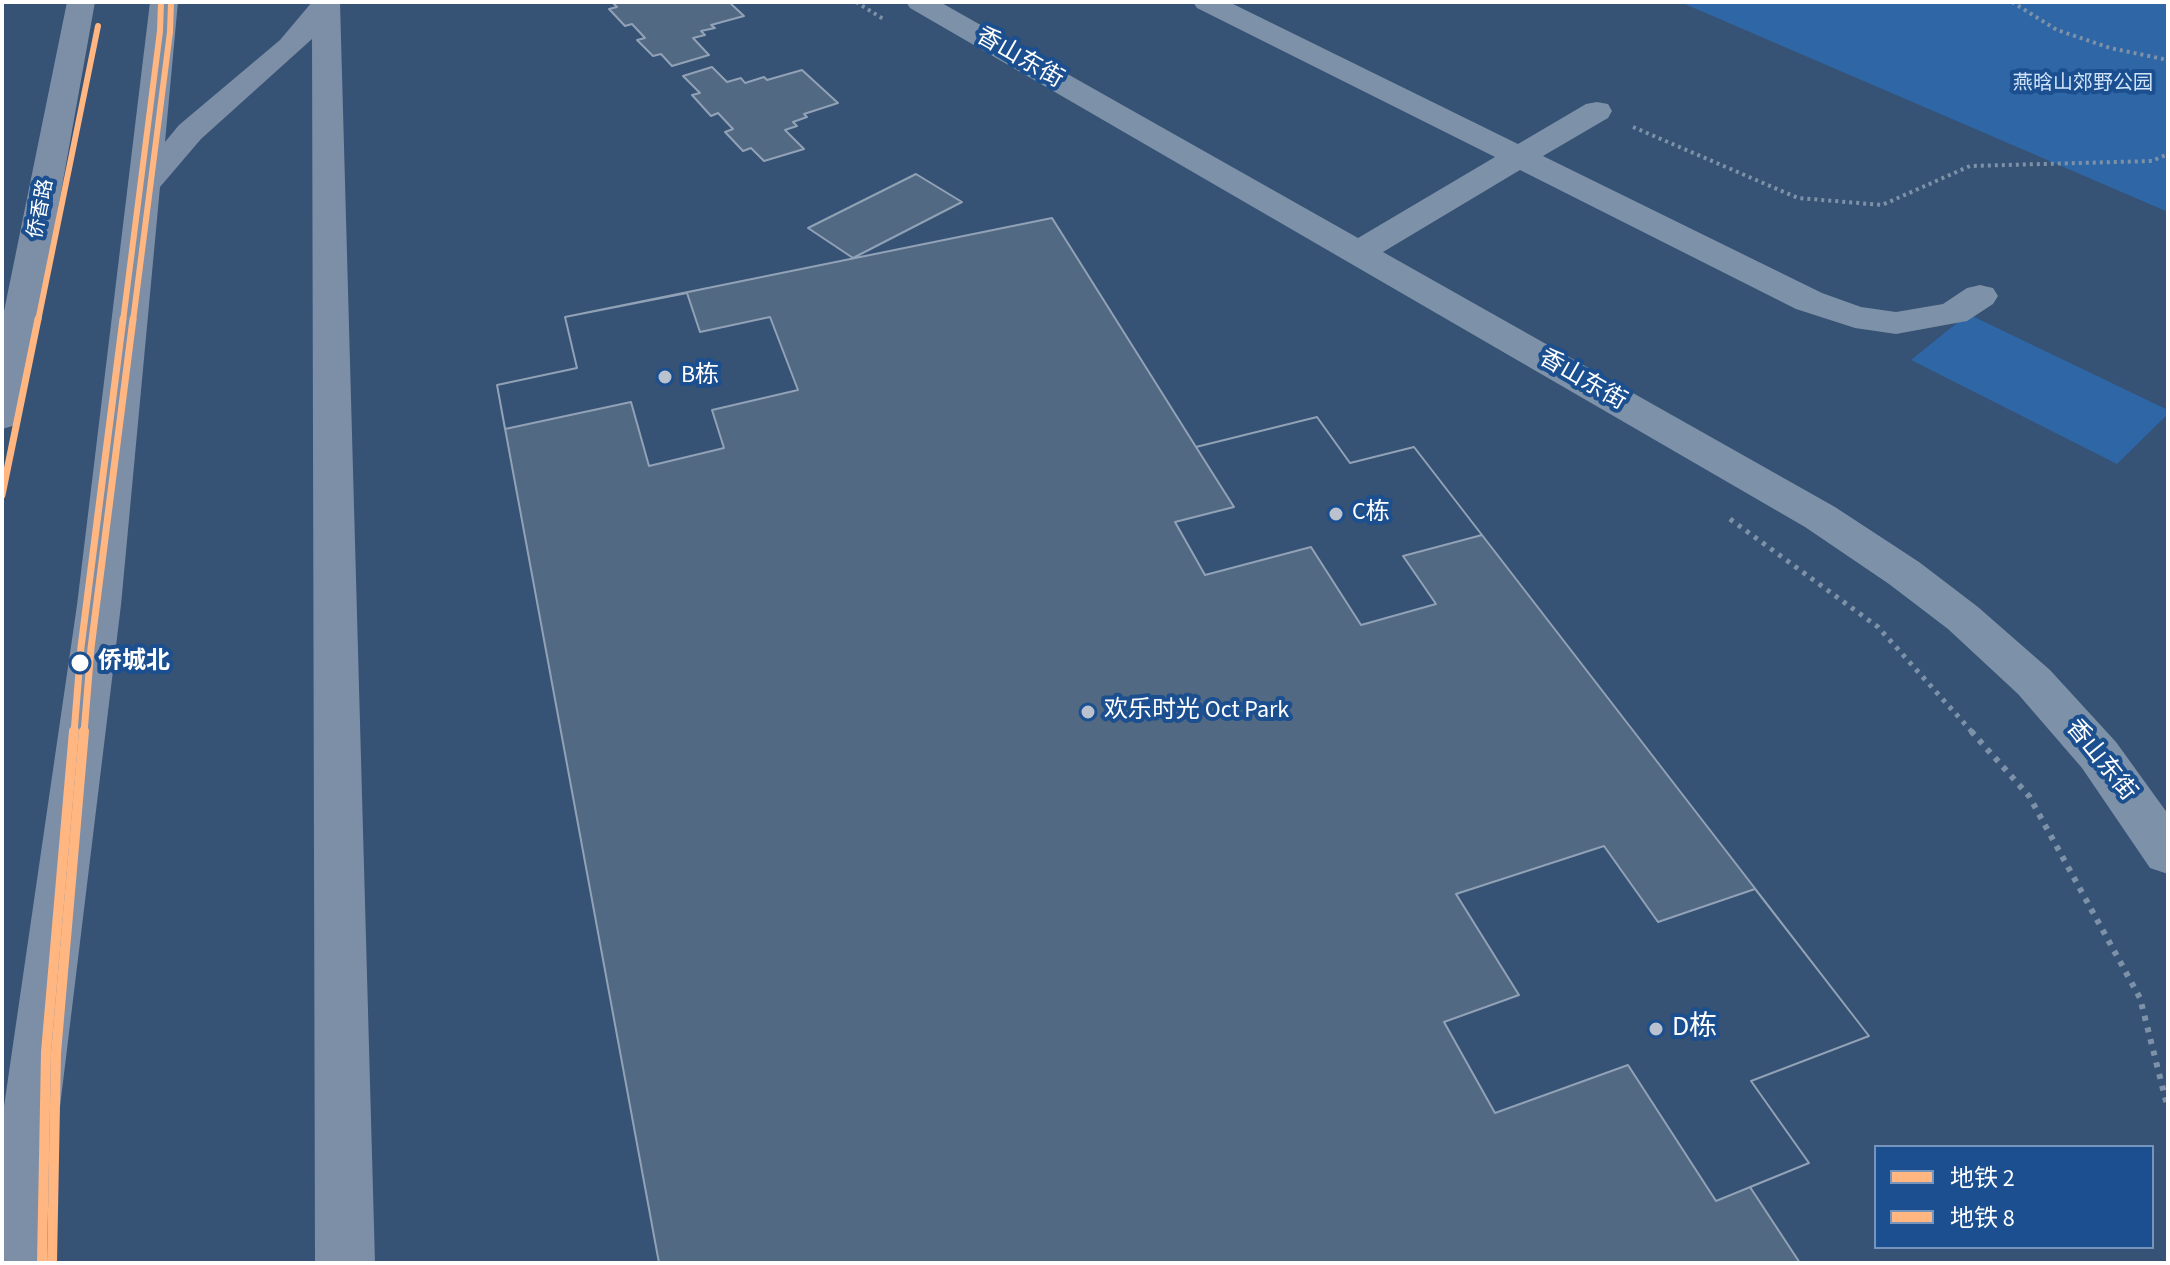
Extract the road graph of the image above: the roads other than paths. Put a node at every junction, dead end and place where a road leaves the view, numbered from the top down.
1 (81, 2) edge
2 (164, 2) edge
3 (1207, 2) edge
4 (326, 4) edge
5 (908, 14) edge
6 (1597, 111) road end
7 (1519, 157) junction
8 (147, 182) junction
9 (1356, 253) junction
10 (1980, 296) dead end
11 (2, 416) edge
12 (2168, 853) edge
13 (18, 1252) edge
14 (345, 1263) edge

1 - 11 main road, 侨香路
2 - 8 main road
3 - 7 street
4 - 8 main road
4 - 14 main road
5 - 9 street, 香山东街
6 - 7 street
7 - 9 street
7 - 10 street
8 - 13 main road
9 - 12 street, 香山东街

